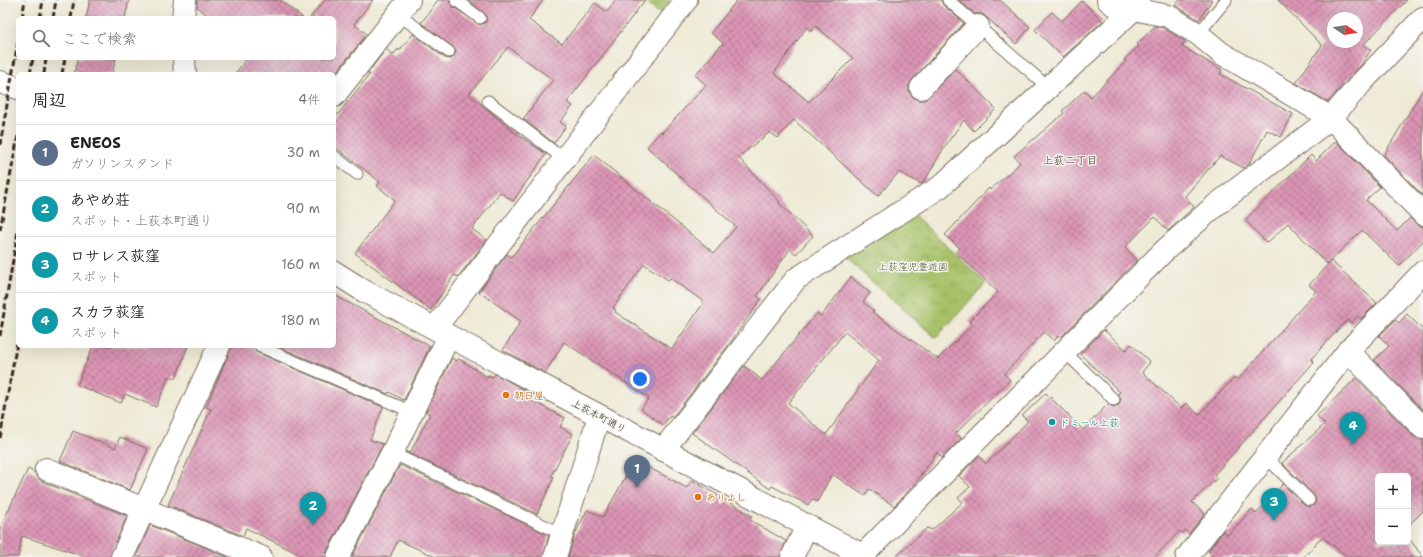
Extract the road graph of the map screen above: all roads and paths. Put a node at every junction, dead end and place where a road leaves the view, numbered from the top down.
1 (185, 0) edge
2 (456, 0) edge
3 (686, 0) edge
4 (948, 0) edge
5 (1108, 0) edge
6 (1226, 0) edge
7 (1137, 4) edge
8 (401, 6) edge
9 (183, 16) edge
10 (480, 18) dead end
11 (1423, 18) edge
12 (978, 26) junction
13 (1198, 34) junction
14 (449, 52) dead end
15 (184, 60) edge
16 (185, 72) edge
17 (0, 82) edge
18 (16, 87) edge
19 (921, 88) dead end
20 (1049, 88) junction
21 (336, 93) edge
22 (488, 101) dead end
23 (1331, 118) junction
24 (336, 158) edge
25 (565, 160) junction
26 (357, 174) dead end
27 (1423, 214) edge
28 (1423, 272) edge
29 (336, 273) edge
30 (442, 332) junction
31 (218, 348) edge
32 (264, 348) edge
33 (1348, 351) junction
34 (1064, 352) junction
35 (1114, 400) dead end
36 (412, 412) junction
37 (599, 416) junction
38 (1423, 428) edge
39 (663, 450) junction
40 (392, 454) junction
41 (1265, 456) junction
42 (46, 469) dead end
43 (1309, 500) dead end
44 (144, 509) junction
45 (807, 526) junction
46 (562, 534) junction
47 (864, 556) edge
48 (122, 557) edge
49 (261, 557) edge
50 (338, 557) edge
51 (555, 557) edge
52 (792, 557) edge
53 (1187, 557) edge

1 - 9 street
2 - 10 lane
3 - 25 street
4 - 12 lane
5 - 7 street
6 - 13 lane
7 - 13 street
7 - 20 street
8 - 14 lane
8 - 21 street
11 - 23 street
12 - 19 street
12 - 20 lane
13 - 23 street
15 - 16 street
17 - 18 street
20 - 39 street
22 - 25 lane
23 - 27 street
23 - 34 street
24 - 26 lane
25 - 30 street
28 - 33 street
29 - 30 street, 上荻本町通り
30 - 36 street
30 - 37 street, 上荻本町通り
31 - 44 street
32 - 36 lane
33 - 38 street
33 - 41 street
34 - 35 lane
34 - 47 street
36 - 40 street
37 - 39 street, 上荻本町通り
37 - 46 street
39 - 45 street, 上荻本町通り
40 - 46 lane
40 - 50 street
41 - 43 lane
41 - 53 street
42 - 44 street
44 - 48 street
44 - 49 street
45 - 47 street, 上荻本町通り
45 - 52 street
46 - 51 street

